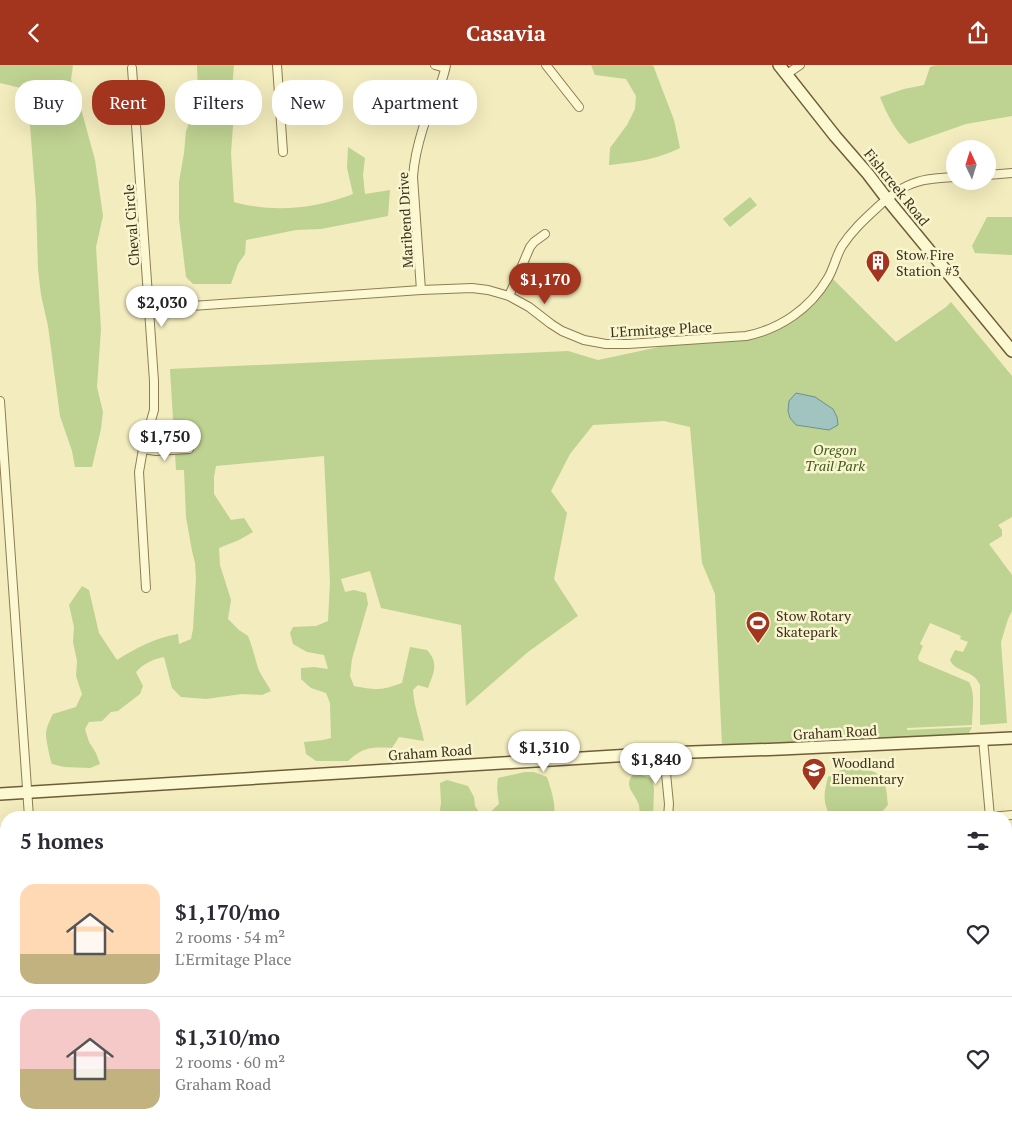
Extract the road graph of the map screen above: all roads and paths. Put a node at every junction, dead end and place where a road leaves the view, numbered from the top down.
1 (277, 65) edge
2 (435, 65) edge
3 (546, 65) edge
4 (800, 65) edge
5 (446, 67) edge
6 (132, 69) dead end
7 (783, 69) edge
8 (579, 107) dead end
9 (283, 153) dead end
10 (1012, 173) edge
11 (996, 174) edge
12 (946, 178) edge
13 (887, 199) junction
14 (544, 234) dead end
15 (421, 290) junction
16 (509, 296) junction
17 (149, 309) junction
18 (1012, 351) edge
19 (0, 401) edge
20 (143, 449) junction
21 (189, 449) dead end
22 (146, 588) dead end
23 (1012, 738) edge
24 (983, 739) junction
25 (664, 753) junction
26 (27, 793) junction
27 (0, 794) edge
28 (28, 811) edge
29 (668, 811) edge
30 (989, 811) edge

1 - 9 street
2 - 5 street
3 - 8 street
4 - 7 street
5 - 15 street, Maribend Drive
6 - 17 street, Cheval Circle
7 - 13 main road, Fishcreek Road
10 - 11 street
12 - 13 street, L'Ermitage Place
13 - 16 street, L'Ermitage Place
13 - 18 main road, Fishcreek Road
14 - 16 street
15 - 16 street, L'Ermitage Place
15 - 17 street, L'Ermitage Place
17 - 20 street, Cheval Circle
19 - 26 street
20 - 21 street
20 - 22 street, Cheval Circle
23 - 24 main road, Graham Road
24 - 25 main road, Graham Road
24 - 30 street
25 - 26 main road, Graham Road
25 - 29 street
26 - 27 main road, Graham Road
26 - 28 street

